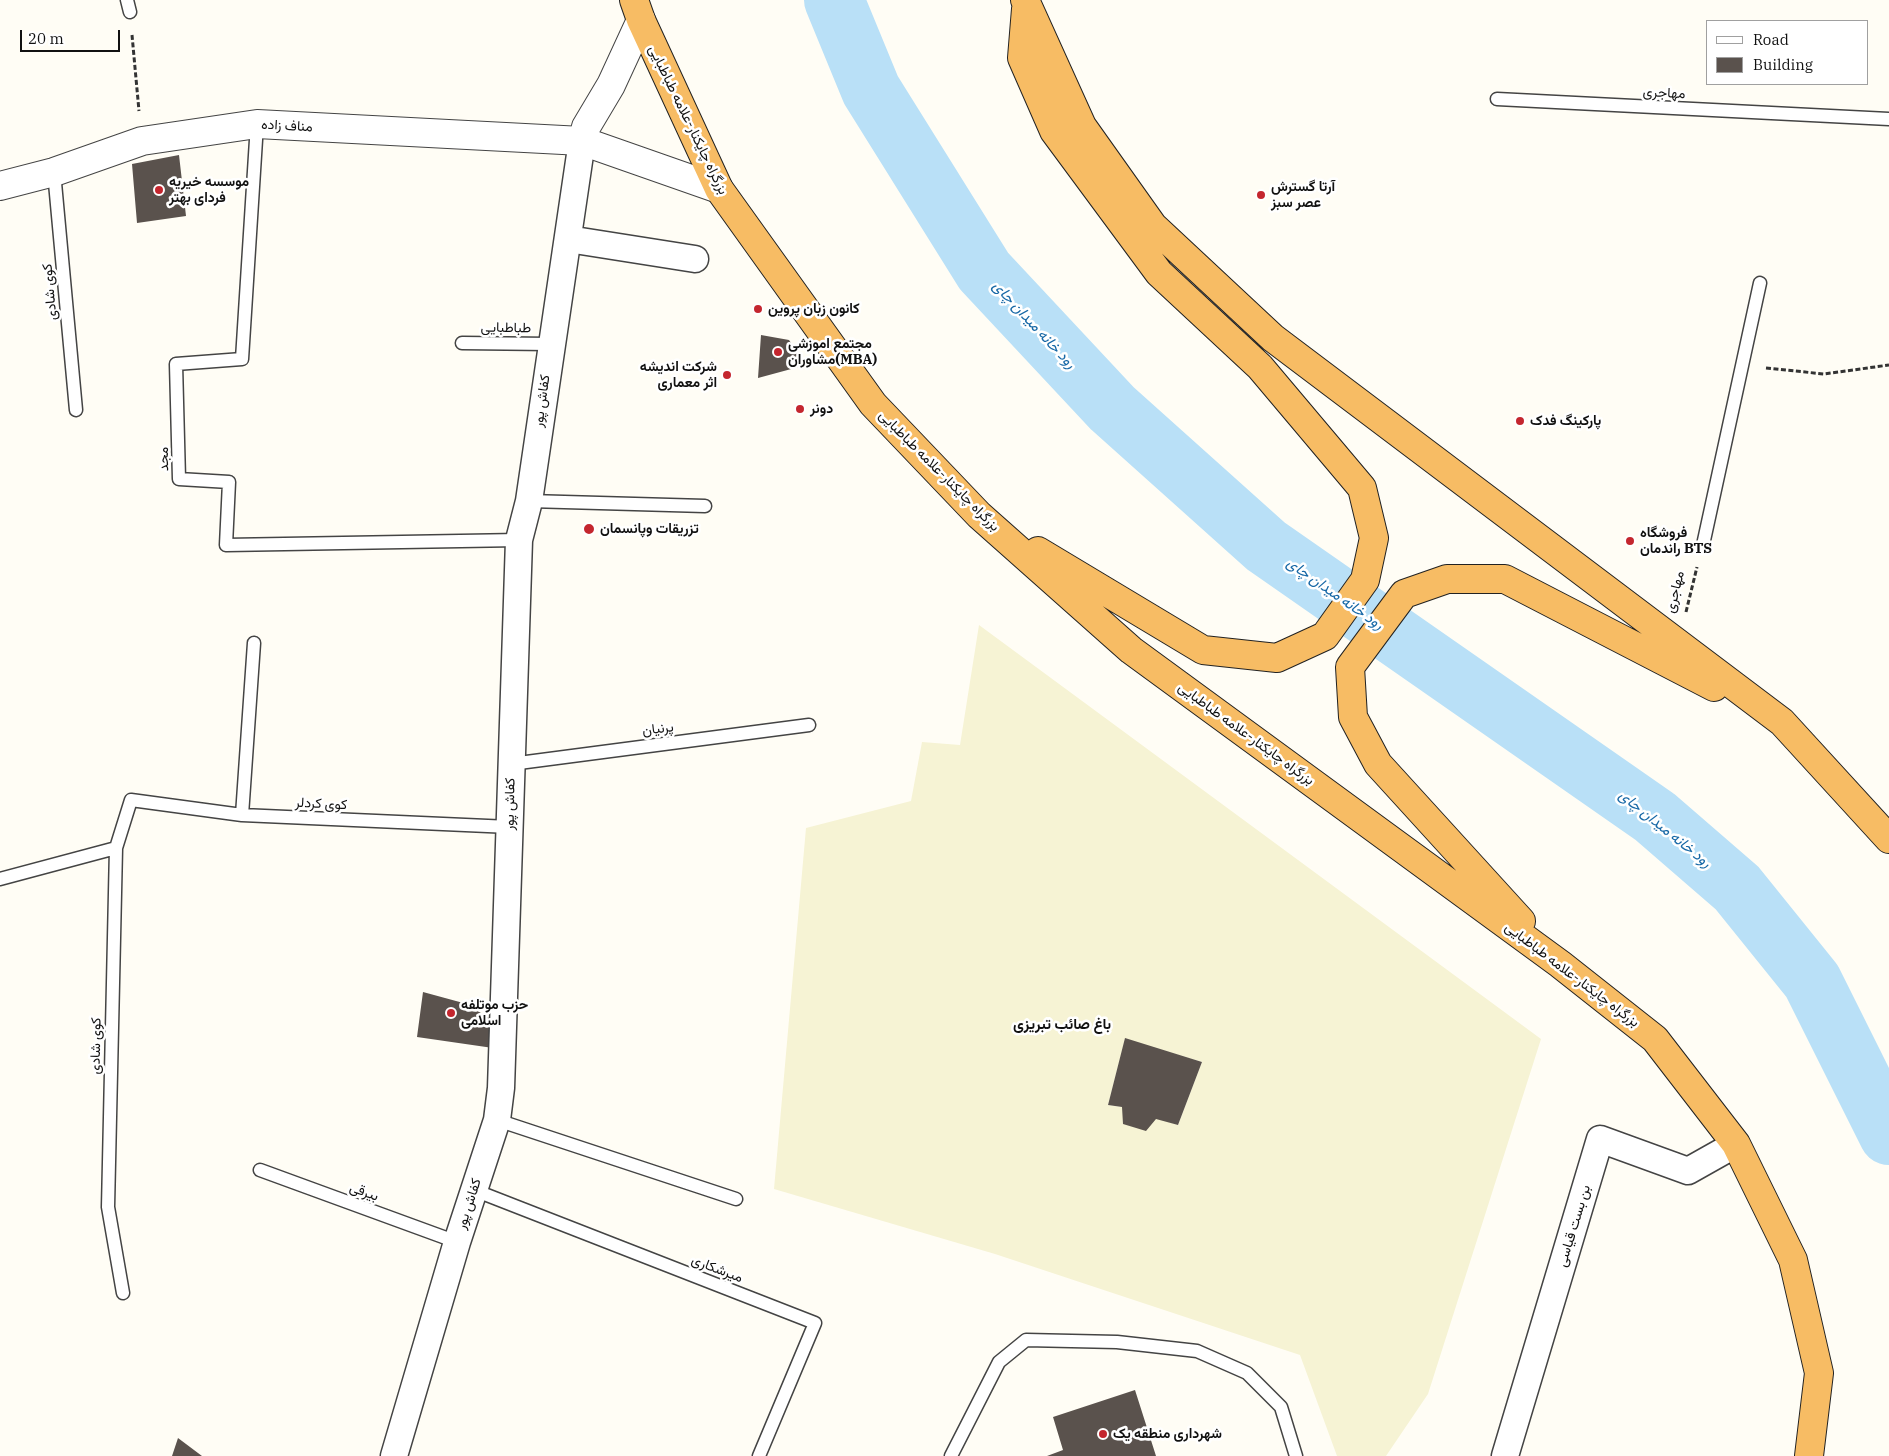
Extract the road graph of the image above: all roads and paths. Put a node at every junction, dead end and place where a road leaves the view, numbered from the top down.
1 (1025, 3) edge
2 (128, 6) edge
3 (638, 10) edge
4 (1497, 99) dead end
5 (1889, 119) edge
6 (257, 124) junction
7 (142, 141) junction
8 (582, 141) junction
9 (54, 172) junction
10 (0, 186) edge
11 (719, 189) junction
12 (568, 239) junction
13 (695, 259) dead end
14 (1760, 283) dead end
15 (462, 343) dead end
16 (550, 344) junction
17 (1889, 365) edge
18 (1741, 366) junction
19 (76, 410) dead end
20 (529, 501) junction
21 (705, 506) dead end
22 (979, 515) junction
23 (519, 540) junction
24 (1703, 544) joint
25 (254, 643) dead end
26 (1678, 644) junction
27 (1782, 722) junction
28 (809, 725) dead end
29 (511, 764) junction
30 (131, 800) joint
31 (242, 815) junction
32 (1889, 815) edge
33 (510, 828) junction
34 (1889, 840) edge
35 (116, 848) junction
36 (0, 879) edge
37 (1560, 964) junction
38 (497, 1120) junction
39 (1736, 1144) junction
40 (260, 1170) dead end
41 (474, 1190) junction
42 (736, 1199) dead end
43 (457, 1242) junction
44 (123, 1293) dead end
45 (394, 1456) edge
46 (759, 1456) edge
47 (952, 1456) edge
48 (1296, 1456) edge
49 (1506, 1456) edge
50 (1809, 1456) edge

1 - 22 highway
1 - 26 highway
2 - 7 path
3 - 8 street
3 - 11 highway, بزرگراه چایکنار-علامه طباطبایی
4 - 5 lane, مهاجری
6 - 7 street, مناف زاده
6 - 8 street, مناف زاده
6 - 23 lane, مجد
7 - 9 street, مناف زاده
8 - 11 street, مناف زاده
8 - 12 street, کفاش پور
9 - 10 street, مناف زاده
9 - 19 lane, کوی شادی
11 - 22 highway, بزرگراه چایکنار-علامه طباطبایی
12 - 13 street
12 - 16 street, کفاش پور
14 - 18 lane
15 - 16 lane, طباطبایی
16 - 20 street, کفاش پور
17 - 18 path
18 - 24 lane
20 - 21 lane
20 - 23 street, کفاش پور
22 - 37 highway, بزرگراه چایکنار-علامه طباطبایی
23 - 29 street, کفاش پور
24 - 26 path, مهاجری
25 - 31 lane
26 - 27 highway
27 - 32 highway
27 - 34 highway
27 - 37 highway
28 - 29 lane, پرنیان
29 - 33 street, کفاش پور
30 - 31 lane, کوی کردلر
30 - 35 lane, کوی شادی
31 - 33 lane, کوی کردلر
33 - 38 street, کفاش پور
35 - 36 lane
35 - 44 lane, کوی شادی
37 - 39 highway, بزرگراه چایکنار-علامه طباطبایی
38 - 41 street, کفاش پور
38 - 42 lane
39 - 49 street, بن بست قیاسی
39 - 50 highway, بزرگراه چایکنار-علامه طباطبایی
40 - 43 lane, بیرقی
41 - 43 street, کفاش پور
41 - 46 lane, میرشکاری
43 - 45 street, کفاش پور
47 - 48 lane

